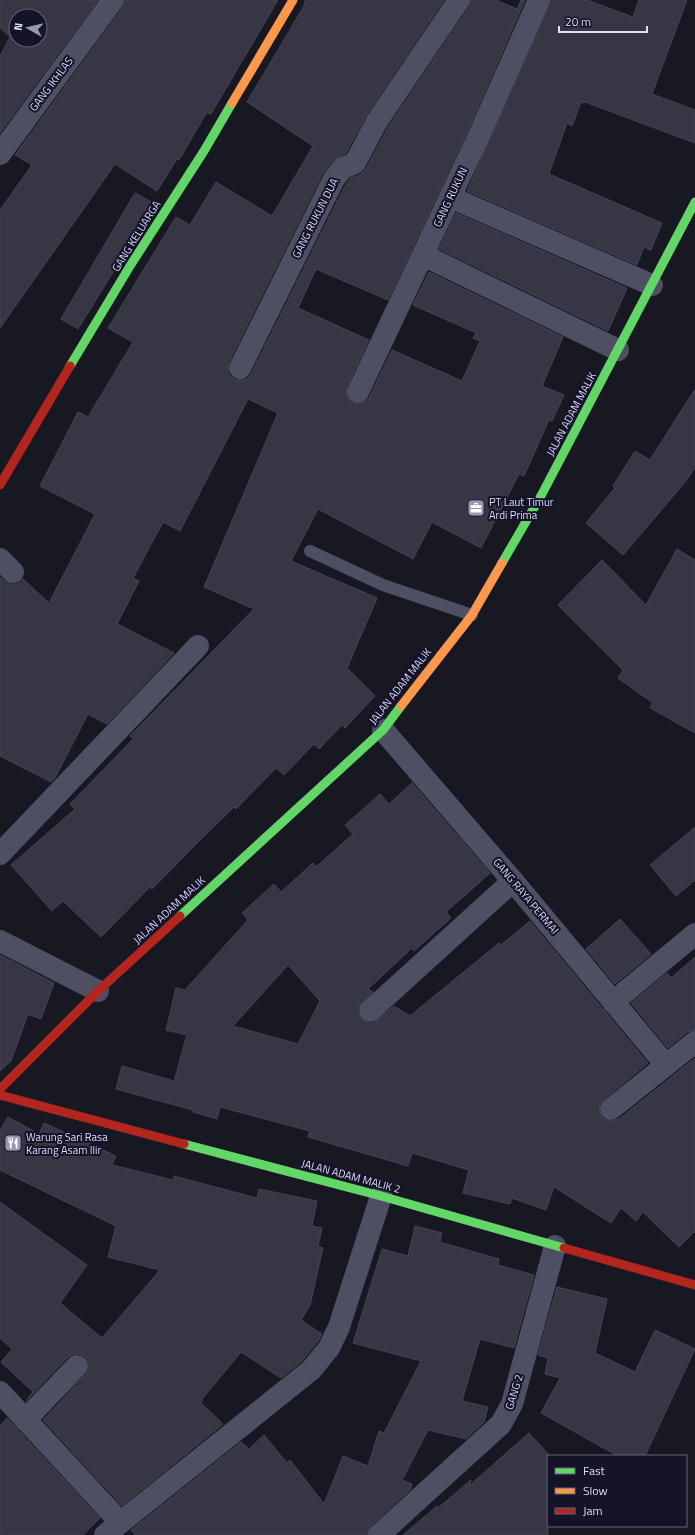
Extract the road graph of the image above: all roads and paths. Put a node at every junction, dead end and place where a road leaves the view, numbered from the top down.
1 (293, 0) edge
2 (458, 0) edge
3 (539, 0) edge
4 (108, 8) edge
5 (0, 154) edge
6 (450, 197) junction
7 (695, 202) edge
8 (423, 255) junction
9 (652, 285) junction
10 (618, 350) junction
11 (240, 368) dead end
12 (358, 392) dead end
13 (0, 485) edge
14 (310, 551) dead end
15 (472, 615) junction
16 (198, 646) dead end
17 (383, 730) junction
18 (0, 854) edge
19 (513, 881) junction
20 (695, 934) edge
21 (0, 941) edge
22 (98, 991) junction
23 (613, 1002) junction
24 (370, 1011) dead end
25 (695, 1042) edge
26 (666, 1064) junction
27 (0, 1089) edge
28 (0, 1095) edge
29 (611, 1109) dead end
30 (381, 1196) junction
31 (555, 1246) junction
32 (693, 1282) edge
33 (77, 1366) dead end
34 (9, 1409) edge
35 (112, 1529) edge
36 (379, 1535) edge

1 - 13 street, GANG KELUARGA
2 - 11 street, GANG RUKUN DUA
3 - 6 street, GANG RUKUN
4 - 5 street, GANG IKHLAS
6 - 8 street, GANG RUKUN
6 - 9 street
7 - 9 street, JALAN ADAM MALIK
8 - 10 street
8 - 12 street, GANG RUKUN
9 - 10 street, JALAN ADAM MALIK
10 - 15 street, JALAN ADAM MALIK
14 - 15 lane
15 - 17 street, JALAN ADAM MALIK
16 - 18 street
17 - 19 street, GANG RAYA PERMAI
17 - 22 street, JALAN ADAM MALIK
19 - 23 street, GANG RAYA PERMAI
19 - 24 street
20 - 23 street
21 - 22 street
22 - 27 street, JALAN ADAM MALIK
23 - 26 street, GANG RAYA PERMAI
25 - 26 street
26 - 29 street
28 - 30 street, JALAN ADAM MALIK 2
30 - 31 street, JALAN ADAM MALIK 2
30 - 35 street
31 - 32 street, JALAN ADAM MALIK 2
31 - 36 street, GANG 2
33 - 34 street
34 - 35 street

